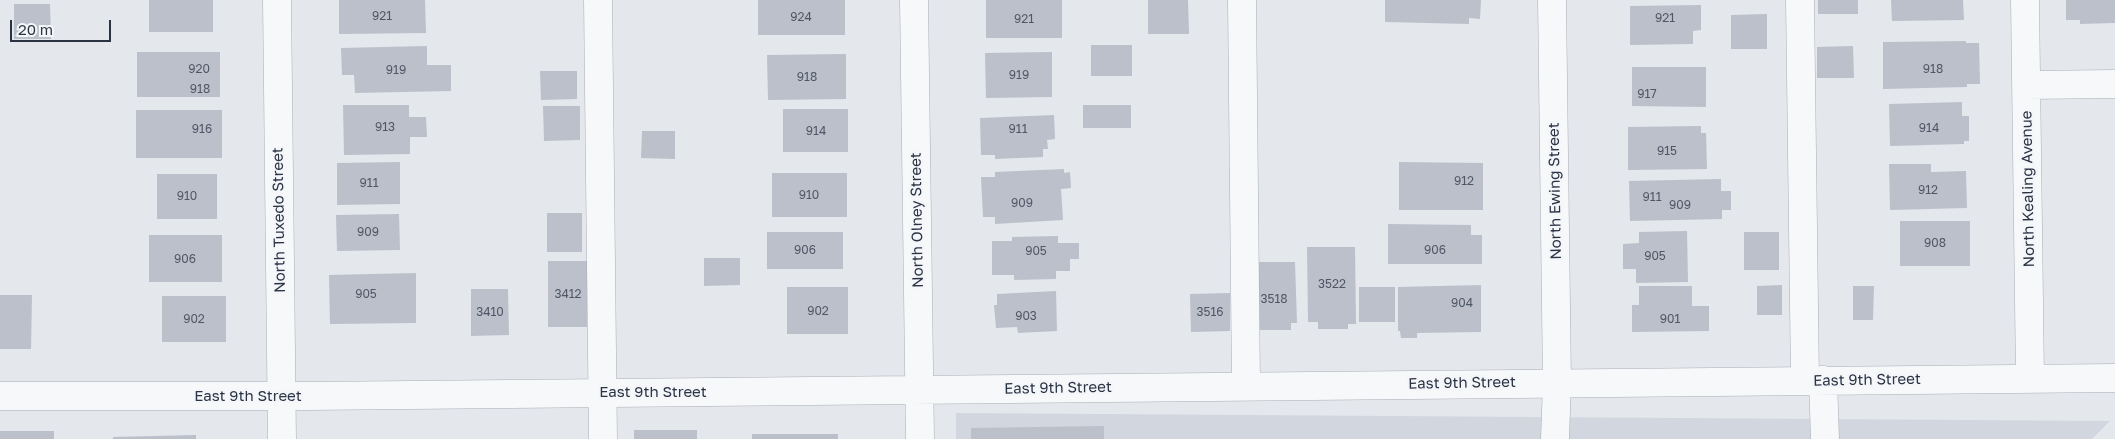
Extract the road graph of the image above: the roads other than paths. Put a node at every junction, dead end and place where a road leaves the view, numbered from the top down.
1 (277, 0) edge
2 (598, 0) edge
3 (914, 0) edge
4 (1242, 0) edge
5 (1552, 0) edge
6 (1800, 0) edge
7 (2025, 0) edge
8 (2115, 84) edge
9 (2026, 85) junction
10 (2030, 378) junction
11 (2115, 378) edge
12 (1814, 381) junction
13 (1557, 382) junction
14 (1246, 385) junction
15 (919, 390) junction
16 (602, 393) junction
17 (0, 396) edge
18 (282, 396) junction
19 (282, 439) edge
20 (603, 439) edge
21 (920, 439) edge
22 (1555, 439) edge
23 (1825, 439) edge

1 - 18 street, North Tuxedo Street
2 - 16 street
3 - 15 street, North Olney Street
4 - 14 street
5 - 13 street, North Ewing Street
6 - 12 street
7 - 9 street, North Kealing Avenue
8 - 9 street
9 - 10 street, North Kealing Avenue
10 - 11 street, East 9th Street
10 - 12 street, East 9th Street
12 - 13 street, East 9th Street
12 - 23 street
13 - 14 street, East 9th Street
13 - 22 street, North Ewing Street
14 - 15 street, East 9th Street
15 - 16 street, East 9th Street
15 - 21 street, North Olney Street
16 - 18 street, East 9th Street
16 - 20 street
17 - 18 street, East 9th Street
18 - 19 street, North Tuxedo Street

